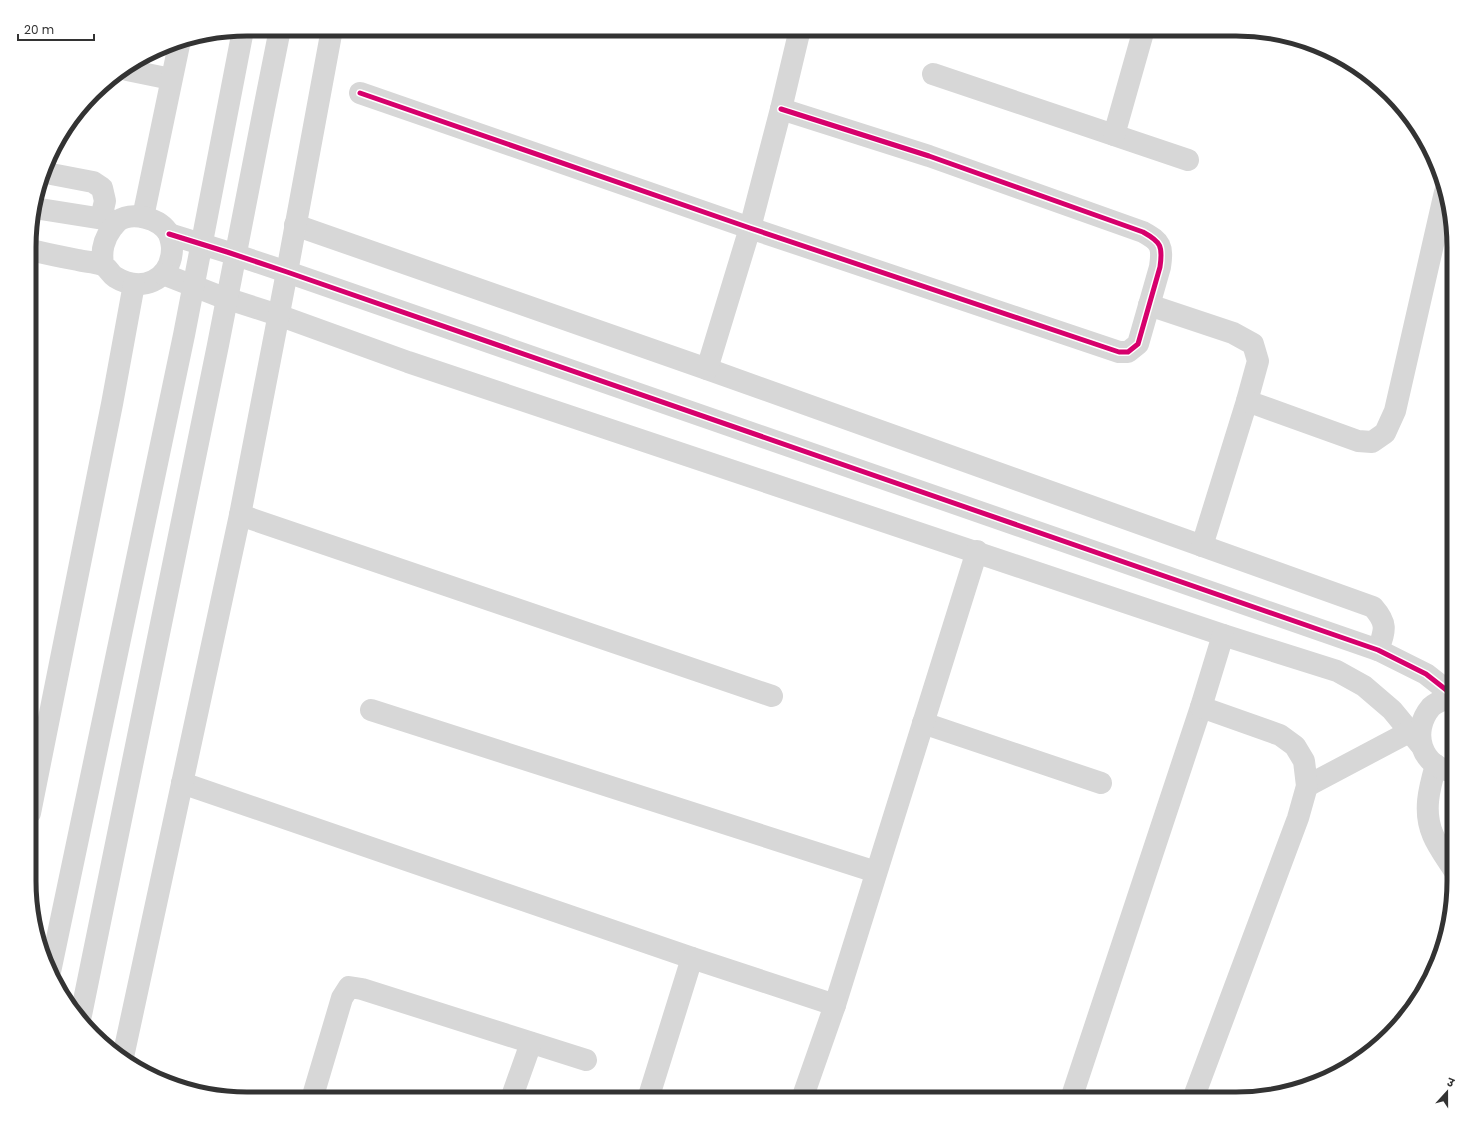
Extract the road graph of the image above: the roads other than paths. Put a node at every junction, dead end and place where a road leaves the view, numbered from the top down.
1 (242, 36) edge
2 (279, 36) edge
3 (331, 36) edge
4 (798, 36) edge
5 (1142, 36) edge
6 (178, 47) edge
7 (132, 71) edge
8 (933, 74) dead end
9 (171, 79) junction
10 (360, 94) dead end
11 (781, 109) junction
12 (1114, 135) junction
13 (1188, 160) dead end
14 (49, 174) edge
15 (1442, 203) edge
16 (40, 209) edge
17 (143, 217) junction
18 (109, 220) junction
19 (295, 225) junction
20 (750, 228) junction
21 (169, 234) junction
22 (202, 244) junction
23 (36, 251) edge
24 (236, 254) junction
25 (103, 265) junction
26 (287, 272) junction
27 (162, 274) junction
28 (134, 284) junction
29 (193, 286) junction
30 (227, 298) junction
31 (1149, 304) junction
32 (278, 315) junction
33 (707, 369) junction
34 (1247, 401) junction
35 (240, 515) junction
36 (1202, 546) junction
37 (977, 551) junction
38 (1223, 634) junction
39 (1378, 650) junction
40 (1426, 674) junction
41 (1447, 675) edge
42 (1447, 690) edge
43 (772, 696) dead end
44 (1447, 698) edge
45 (1201, 707) junction
46 (371, 710) dead end
47 (923, 723) junction
48 (1415, 738) junction
49 (1447, 770) edge
50 (1447, 773) edge
51 (36, 783) edge
52 (1101, 783) dead end
53 (182, 784) junction
54 (1307, 786) junction
55 (1447, 859) edge
56 (876, 872) junction
57 (692, 958) junction
58 (52, 962) edge
59 (835, 1005) junction
60 (81, 1010) edge
61 (531, 1043) junction
62 (124, 1052) edge
63 (586, 1060) dead end
64 (314, 1092) edge
65 (513, 1092) edge
66 (650, 1092) edge
67 (804, 1092) edge
68 (1073, 1092) edge
69 (1196, 1092) edge

1 - 22 street
2 - 24 street
3 - 19 street
4 - 11 street
5 - 12 street
6 - 9 street
7 - 9 street
8 - 12 street
9 - 17 street
10 - 20 street
11 - 20 street
11 - 31 street
12 - 13 street
14 - 18 street
15 - 34 street
16 - 18 street
17 - 18 street
17 - 21 street
18 - 25 street
19 - 26 street
19 - 33 street
20 - 31 street
20 - 33 street
21 - 22 street
21 - 27 street
22 - 24 street
22 - 29 street
23 - 25 street
24 - 26 street
24 - 30 street
25 - 28 street
26 - 32 street
26 - 39 street
27 - 28 street
27 - 29 street
28 - 51 street
29 - 30 street
29 - 58 street
30 - 32 street
30 - 60 street
31 - 34 street
32 - 35 street
32 - 37 street
33 - 36 street
34 - 36 street
35 - 43 street
35 - 53 street
36 - 39 street
37 - 38 street
37 - 47 street
38 - 45 street
38 - 48 street
39 - 40 street
40 - 41 street
40 - 42 street
44 - 48 street
45 - 54 street
45 - 68 street
46 - 56 street
47 - 52 street
47 - 56 street
48 - 49 street
48 - 54 street
50 - 55 street
53 - 57 street
53 - 62 street
54 - 69 street
56 - 59 street
57 - 59 street
57 - 66 street
59 - 67 street
61 - 63 street
61 - 64 street
61 - 65 street

